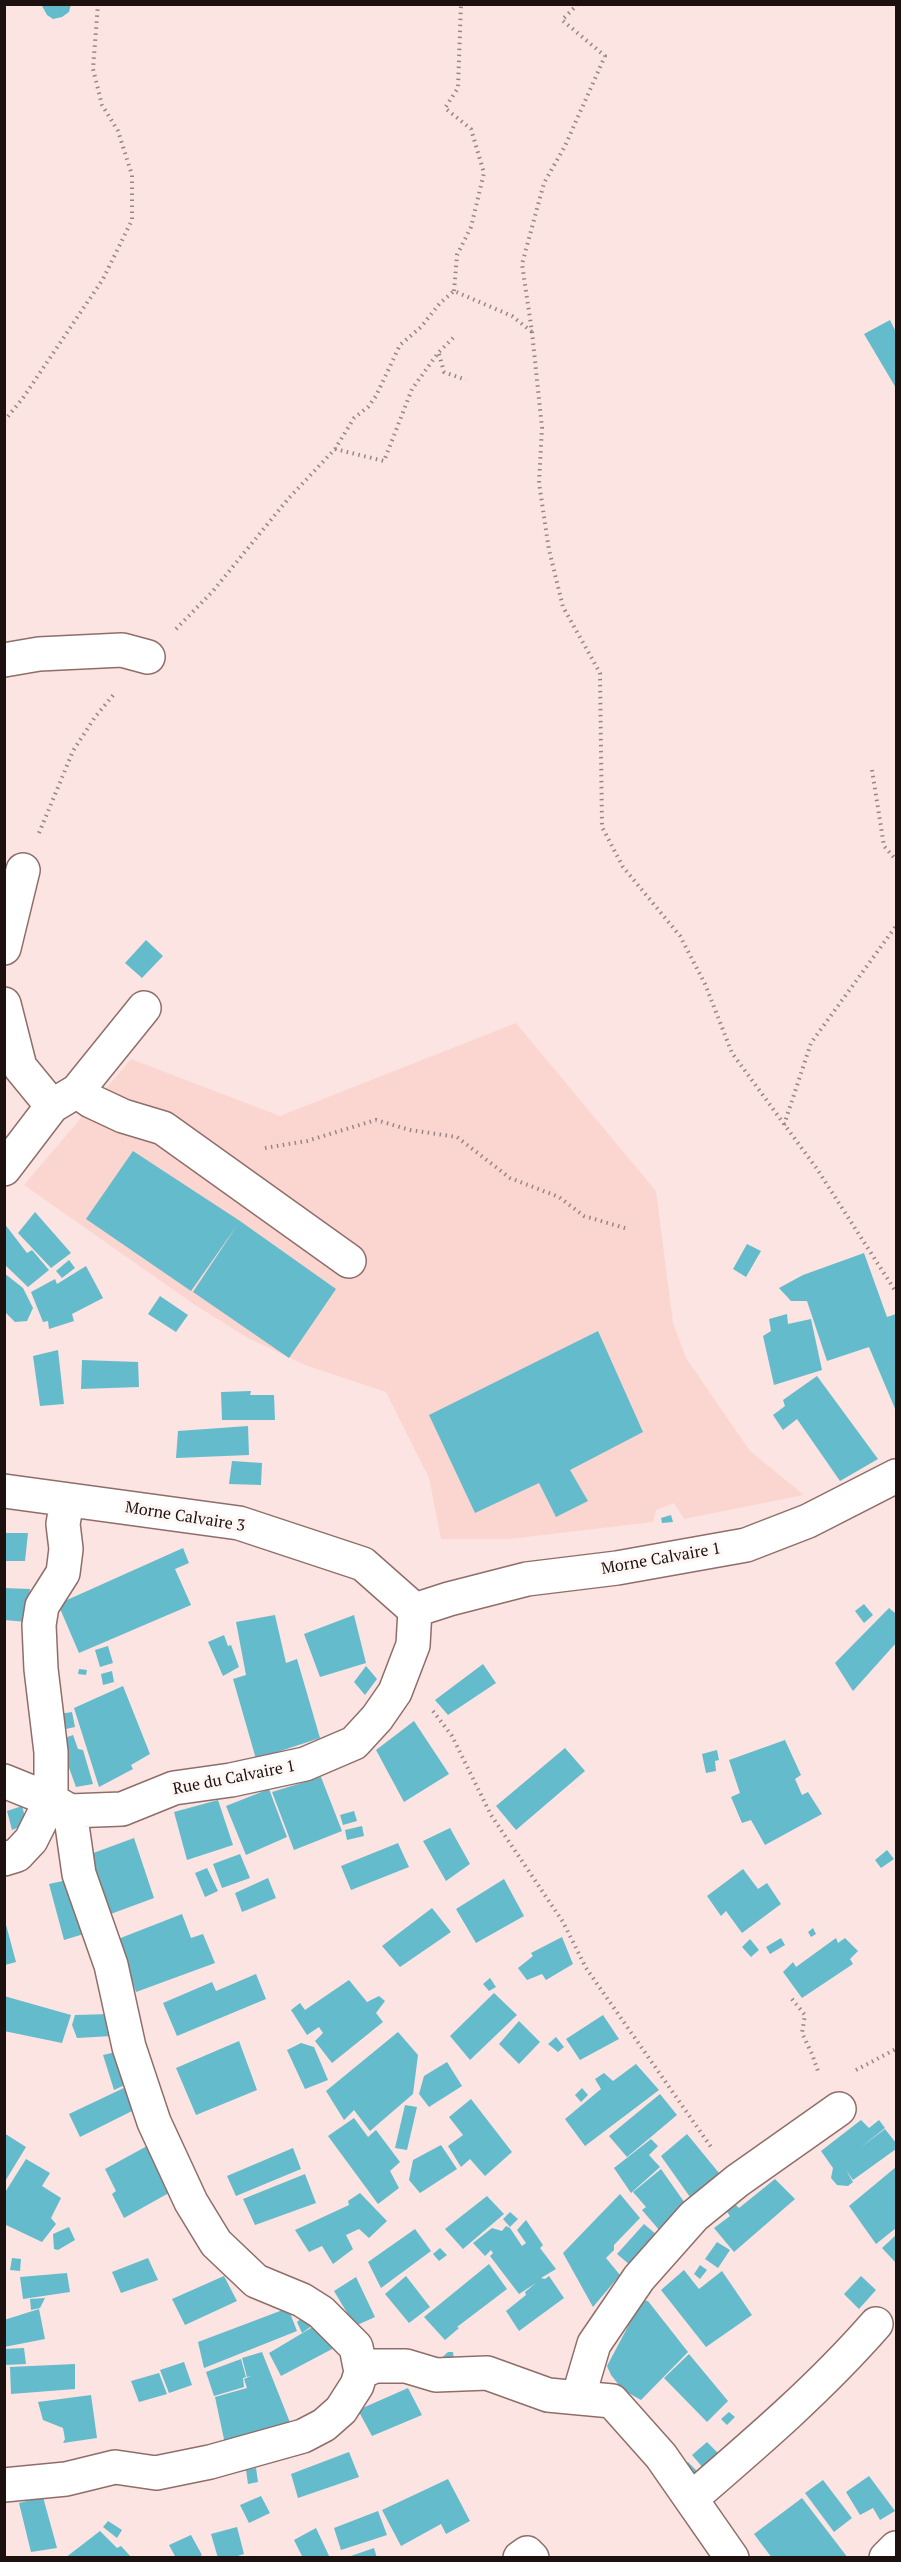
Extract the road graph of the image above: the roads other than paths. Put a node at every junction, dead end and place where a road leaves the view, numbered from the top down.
1 (148, 657) dead end
2 (4, 660) edge
3 (24, 870) dead end
4 (4, 948) edge
5 (4, 1004) edge
6 (144, 1008) dead end
7 (65, 1098) junction
8 (4, 1169) edge
9 (349, 1261) dead end
10 (897, 1476) edge
11 (4, 1491) edge
12 (67, 1500) junction
13 (415, 1610) junction
14 (4, 1781) edge
15 (61, 1805) junction
16 (4, 1859) edge
17 (839, 2109) dead end
18 (876, 2324) dead end
19 (361, 2372) junction
20 (578, 2398) junction
21 (4, 2485) edge
22 (692, 2498) junction
23 (897, 2548) edge
24 (519, 2558) edge
25 (532, 2558) edge
26 (732, 2558) edge
27 (886, 2558) edge

1 - 2 street
3 - 4 street
5 - 7 street
6 - 7 street
7 - 8 street
7 - 9 street
10 - 13 street, Morne Calvaire 1
11 - 12 street, Morne Calvaire 3
12 - 13 street, Morne Calvaire 3
12 - 15 street
13 - 15 street, Rue du Calvaire 1
14 - 15 street, Rue du Calvaire 1
15 - 16 street
15 - 19 street
17 - 20 street
18 - 22 street
19 - 20 street
19 - 21 street
20 - 22 street
22 - 26 street
23 - 27 street
24 - 25 street

